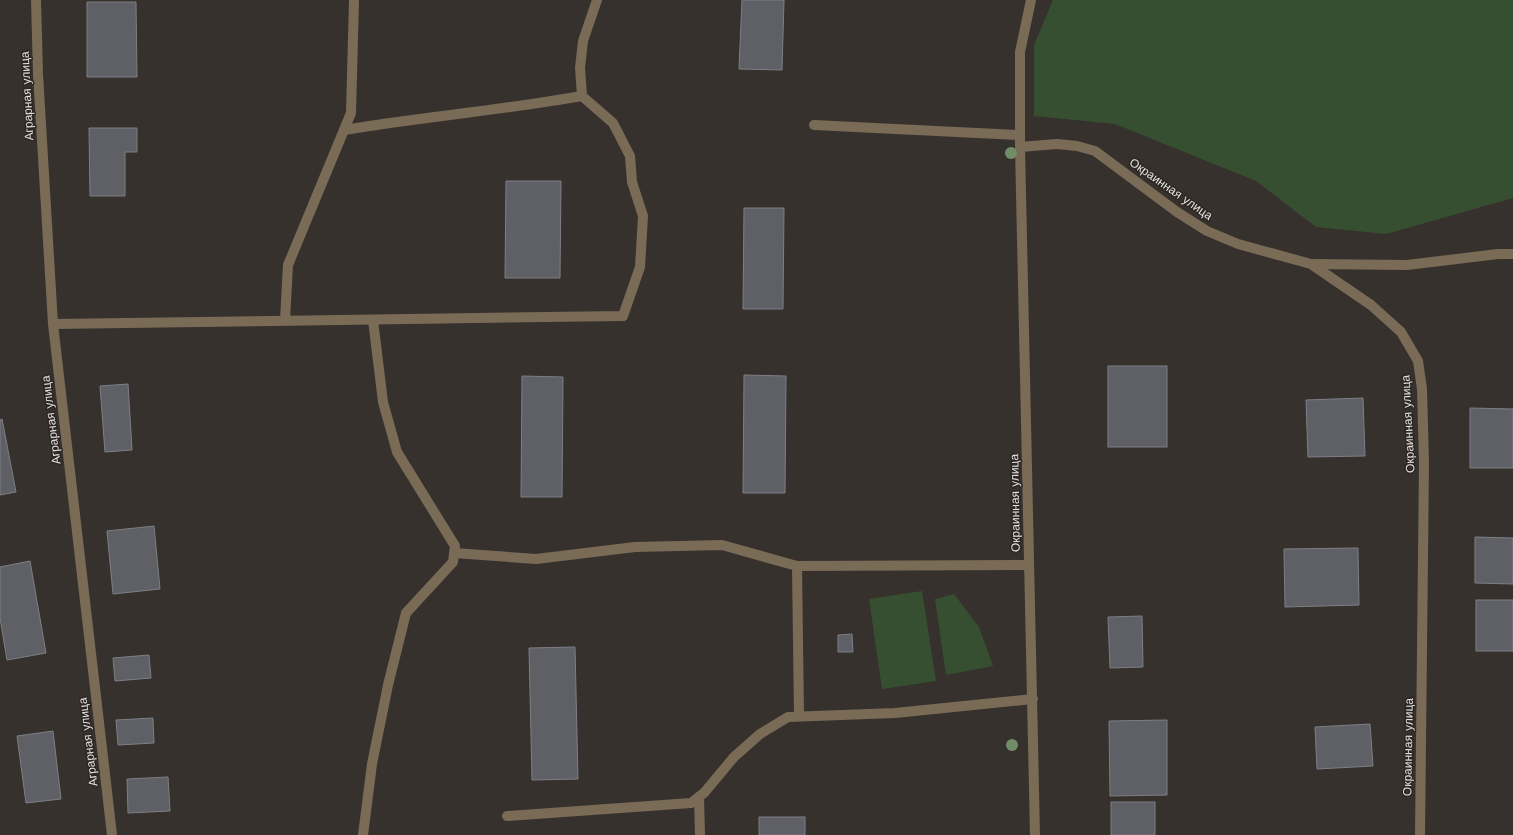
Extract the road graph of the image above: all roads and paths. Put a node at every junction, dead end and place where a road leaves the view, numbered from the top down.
1 (36, 0) edge
2 (354, 0) edge
3 (597, 0) edge
4 (1031, 0) edge
5 (582, 96) junction
6 (814, 125) dead end
7 (344, 130) junction
8 (1020, 135) junction
9 (1020, 147) junction
10 (1513, 254) edge
11 (1311, 264) junction
12 (285, 320) junction
13 (373, 320) junction
14 (53, 324) junction
15 (454, 553) junction
16 (1029, 565) junction
17 (797, 566) junction
18 (1033, 699) junction
19 (799, 716) junction
20 (698, 797) junction
21 (507, 816) dead end
22 (112, 835) edge
23 (363, 835) edge
24 (700, 835) edge
25 (1035, 835) edge
26 (1420, 835) edge

1 - 14 street, Аграрная улица
2 - 7 street
3 - 5 street
4 - 8 street, Окраинная улица
5 - 7 street
5 - 13 street
6 - 8 street
7 - 12 street
8 - 9 street, Окраинная улица
9 - 11 street, Окраинная улица
9 - 16 street, Окраинная улица
10 - 11 street
11 - 26 street, Окраинная улица
12 - 13 street
12 - 14 street
13 - 15 street
14 - 22 street, Аграрная улица
15 - 17 street
15 - 23 street
16 - 17 street
16 - 18 street, Окраинная улица
17 - 19 street
18 - 19 street
18 - 25 street, Окраинная улица
19 - 20 street
20 - 21 street
20 - 24 street

